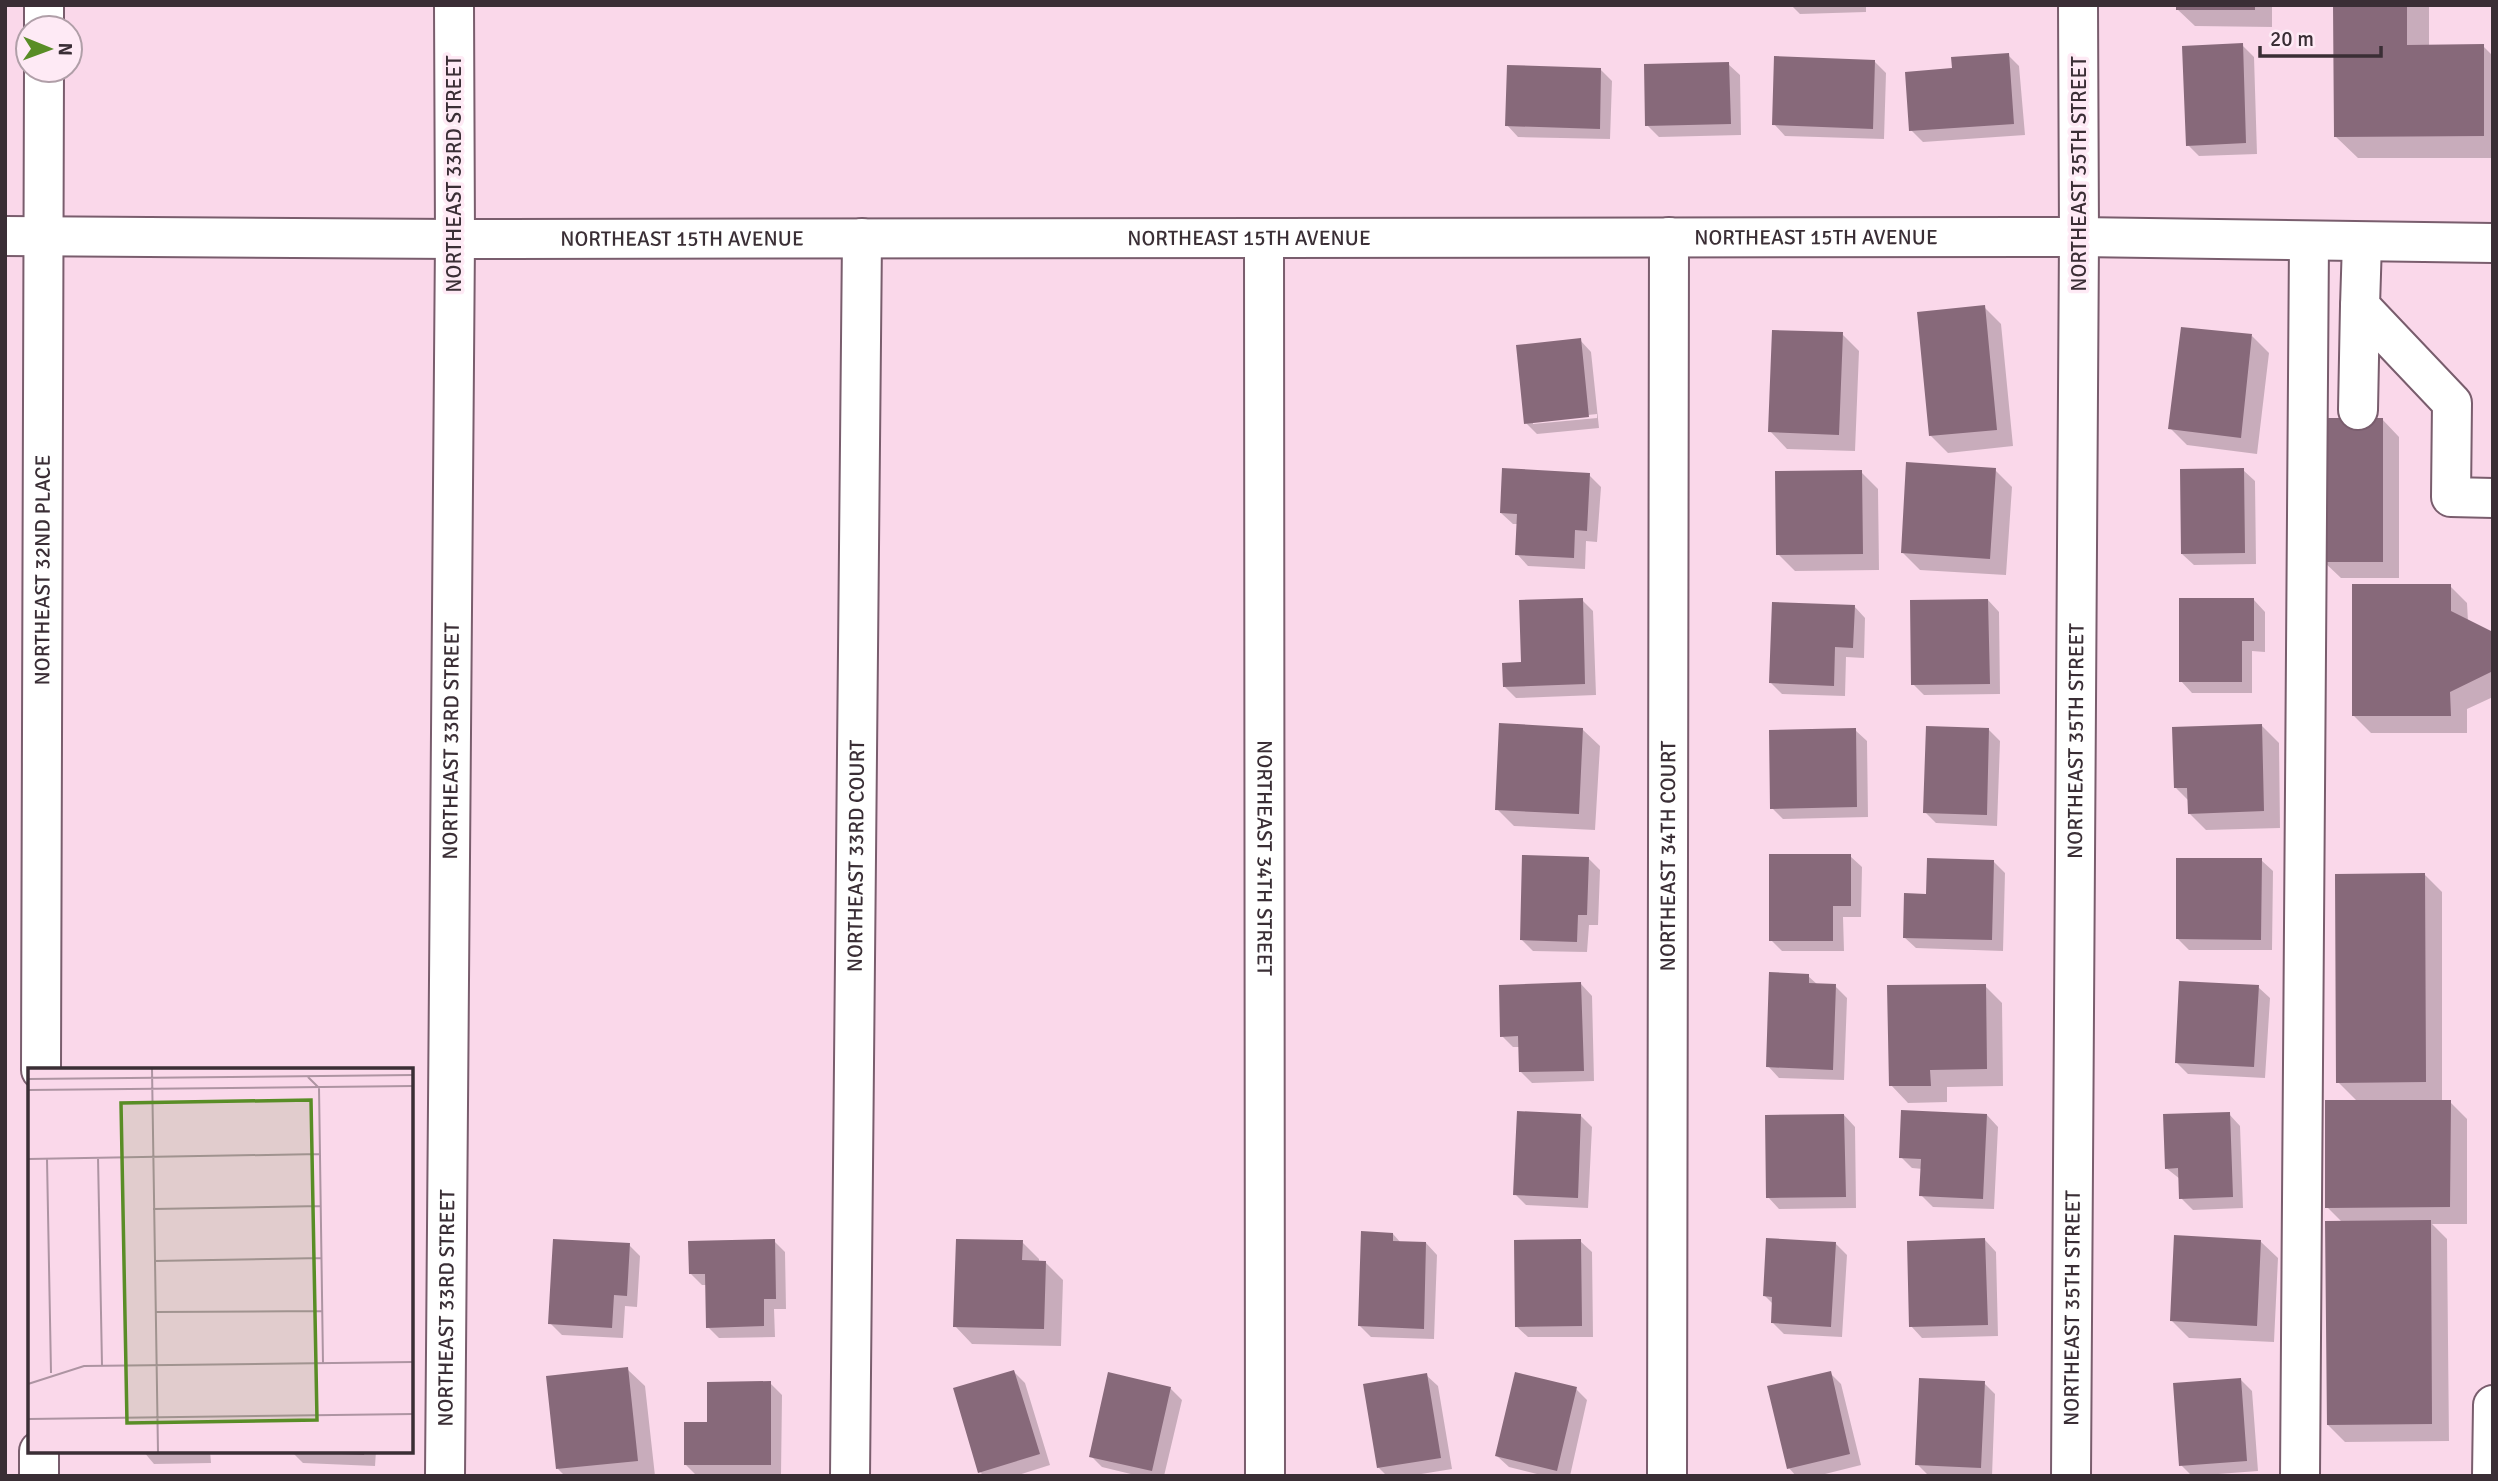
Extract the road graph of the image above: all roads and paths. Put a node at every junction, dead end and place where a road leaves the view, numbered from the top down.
1 (454, 5) edge
2 (2078, 5) edge
3 (44, 84) edge
4 (5, 236) edge
5 (44, 236) junction
6 (1669, 237) junction
7 (2079, 237) junction
8 (862, 238) junction
9 (1264, 238) junction
10 (455, 239) junction
11 (2309, 241) junction
12 (2362, 242) junction
13 (2493, 243) edge
14 (2360, 306) junction
15 (2358, 410) dead end
16 (2493, 498) edge
17 (41, 1068) edge
18 (2493, 1405) edge
19 (39, 1453) edge
20 (39, 1476) edge
21 (445, 1476) edge
22 (850, 1476) edge
23 (1265, 1476) edge
24 (1667, 1476) edge
25 (2071, 1476) edge
26 (2300, 1476) edge
27 (2492, 1476) edge

1 - 10 street, NORTHEAST 33RD STREET
2 - 7 street, NORTHEAST 35TH STREET
3 - 5 street, NORTHEAST 32ND PLACE
4 - 5 street, NORTHEAST 15TH AVENUE
5 - 10 street, NORTHEAST 15TH AVENUE
5 - 17 street, NORTHEAST 32ND PLACE
6 - 7 street, NORTHEAST 15TH AVENUE
6 - 9 street, NORTHEAST 15TH AVENUE
6 - 24 street, NORTHEAST 34TH COURT
7 - 11 street, NORTHEAST 15TH AVENUE
7 - 25 street, NORTHEAST 35TH STREET
8 - 9 street, NORTHEAST 15TH AVENUE
8 - 10 street, NORTHEAST 15TH AVENUE
8 - 22 street, NORTHEAST 33RD COURT
9 - 23 street, NORTHEAST 34TH STREET
10 - 21 street, NORTHEAST 33RD STREET
11 - 12 street, NORTHEAST 15TH AVENUE
11 - 26 street
12 - 13 street, NORTHEAST 15TH AVENUE
12 - 14 street
14 - 15 street
14 - 16 street
18 - 27 street
19 - 20 street

